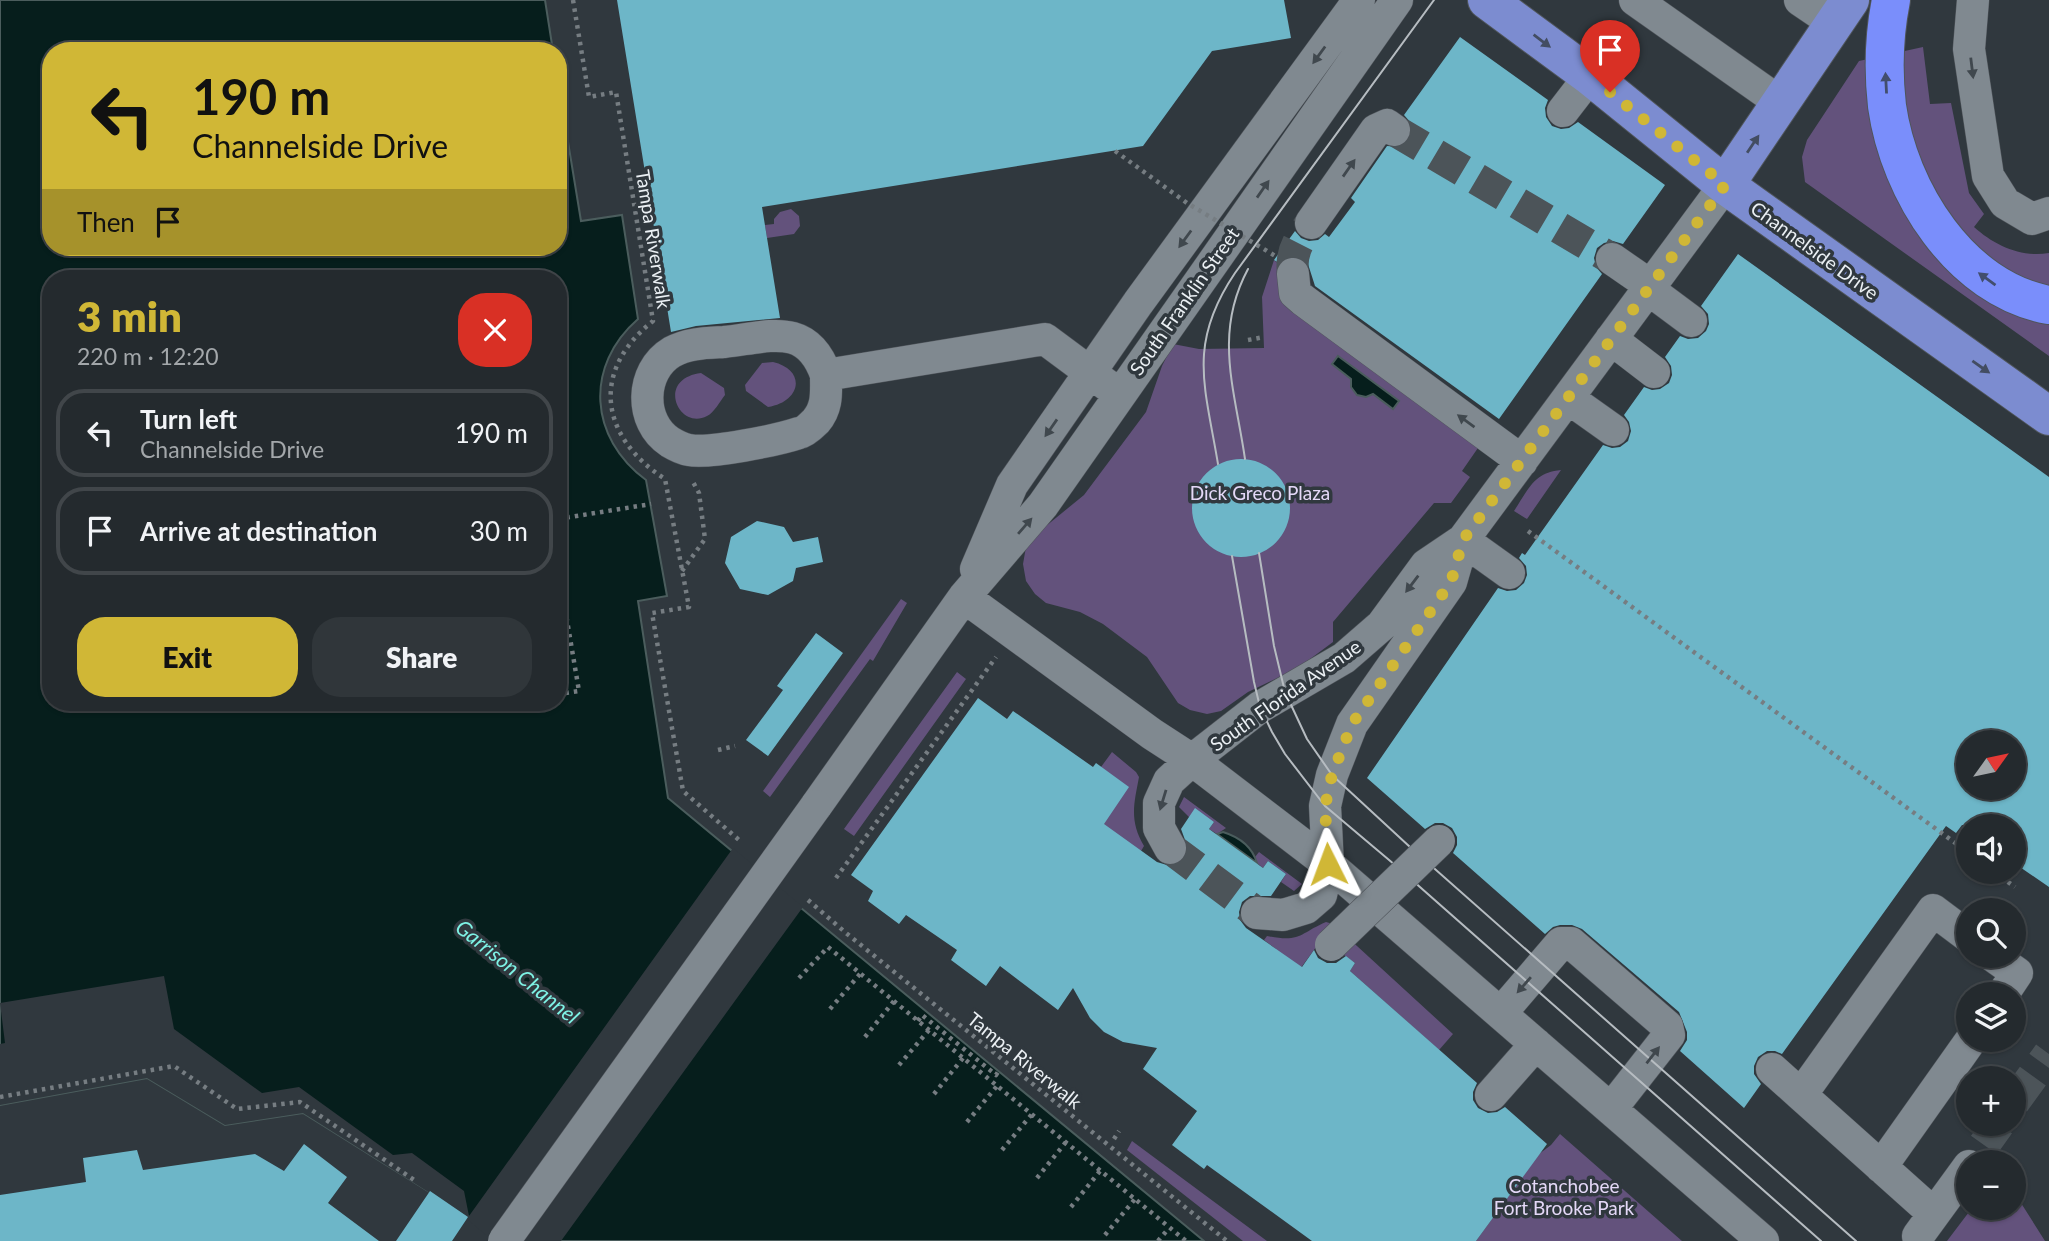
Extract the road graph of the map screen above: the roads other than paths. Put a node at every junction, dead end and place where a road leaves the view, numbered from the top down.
1 (1359, 0) edge
2 (1396, 0) edge
3 (1487, 0) edge
4 (1635, 0) edge
5 (1800, 0) edge
6 (1891, 0) edge
7 (1973, 0) edge
8 (1842, 12) edge
9 (1590, 76) junction
10 (1781, 103) junction
11 (1563, 111) dead end
12 (1394, 130) dead end
13 (1725, 185) junction
14 (2049, 213) edge
15 (1311, 223) tunnel mouth
16 (1612, 259) tunnel mouth
17 (1285, 265) tunnel mouth
18 (1649, 288) junction
19 (2049, 305) edge
20 (1691, 320) dead end
21 (1611, 339) junction
22 (1090, 372) junction
23 (1654, 372) dead end
24 (826, 375) junction
25 (1119, 394) junction
26 (1568, 398) junction
27 (2049, 416) edge
28 (1613, 430) dead end
29 (1522, 461) junction
30 (1463, 540) junction
31 (1509, 573) dead end
32 (964, 597) junction
33 (1192, 760) junction
34 (1439, 841) dead end
35 (1170, 848) tunnel mouth
36 (1328, 864) junction
37 (1258, 913) tunnel mouth
38 (1956, 927) edge
39 (1331, 945) dead end
40 (2010, 968) edge
41 (2011, 982) edge
42 (1501, 1013) junction
43 (1536, 1044) junction
44 (1962, 1052) edge
45 (1772, 1069) dead end
46 (1491, 1095) dead end
47 (1801, 1095) junction
48 (1611, 1109) junction
49 (1881, 1167) junction
50 (1956, 1184) edge
51 (503, 1241) edge
52 (1763, 1241) edge

1 -> 22 street, South Franklin Street
25 -> 2 street, South Franklin Street
3 -> 9 main road, Channelside Drive
4 - 10 street
5 - 8 street
19 -> 6 highway
7 -> 14 street
8 - 10 main road, South Florida Avenue
9 - 11 street
9 - 13 main road, Channelside Drive
13 -> 10 main road, South Florida Avenue
15 -> 12 street
13 - 18 street, South Florida Avenue
13 -> 27 main road, Channelside Drive
16 - 18 street
29 -> 17 street
18 - 20 street
18 - 21 street, South Florida Avenue
21 - 23 street
21 - 26 street, South Florida Avenue
22 - 24 street
22 - 25 street
22 -> 32 street, South Franklin Street
24 - 24 street
32 -> 25 street, South Franklin Street
26 - 28 street
26 - 29 street, South Florida Avenue
29 - 30 street, South Florida Avenue
30 - 31 street
30 -> 33 street, South Florida Avenue
30 - 36 street, South Florida Avenue
32 - 33 street
32 - 51 street, South Franklin Street, bridge
33 -> 35 street, South Florida Avenue
33 - 36 street
34 - 39 street, bridge
36 - 37 street, South Florida Avenue
36 - 42 street
38 - 47 street
40 - 41 street
42 - 43 street
48 -> 42 street
43 - 46 street
43 - 48 street
44 - 49 street
45 - 47 street
47 - 49 street
48 - 52 street
49 - 50 street

